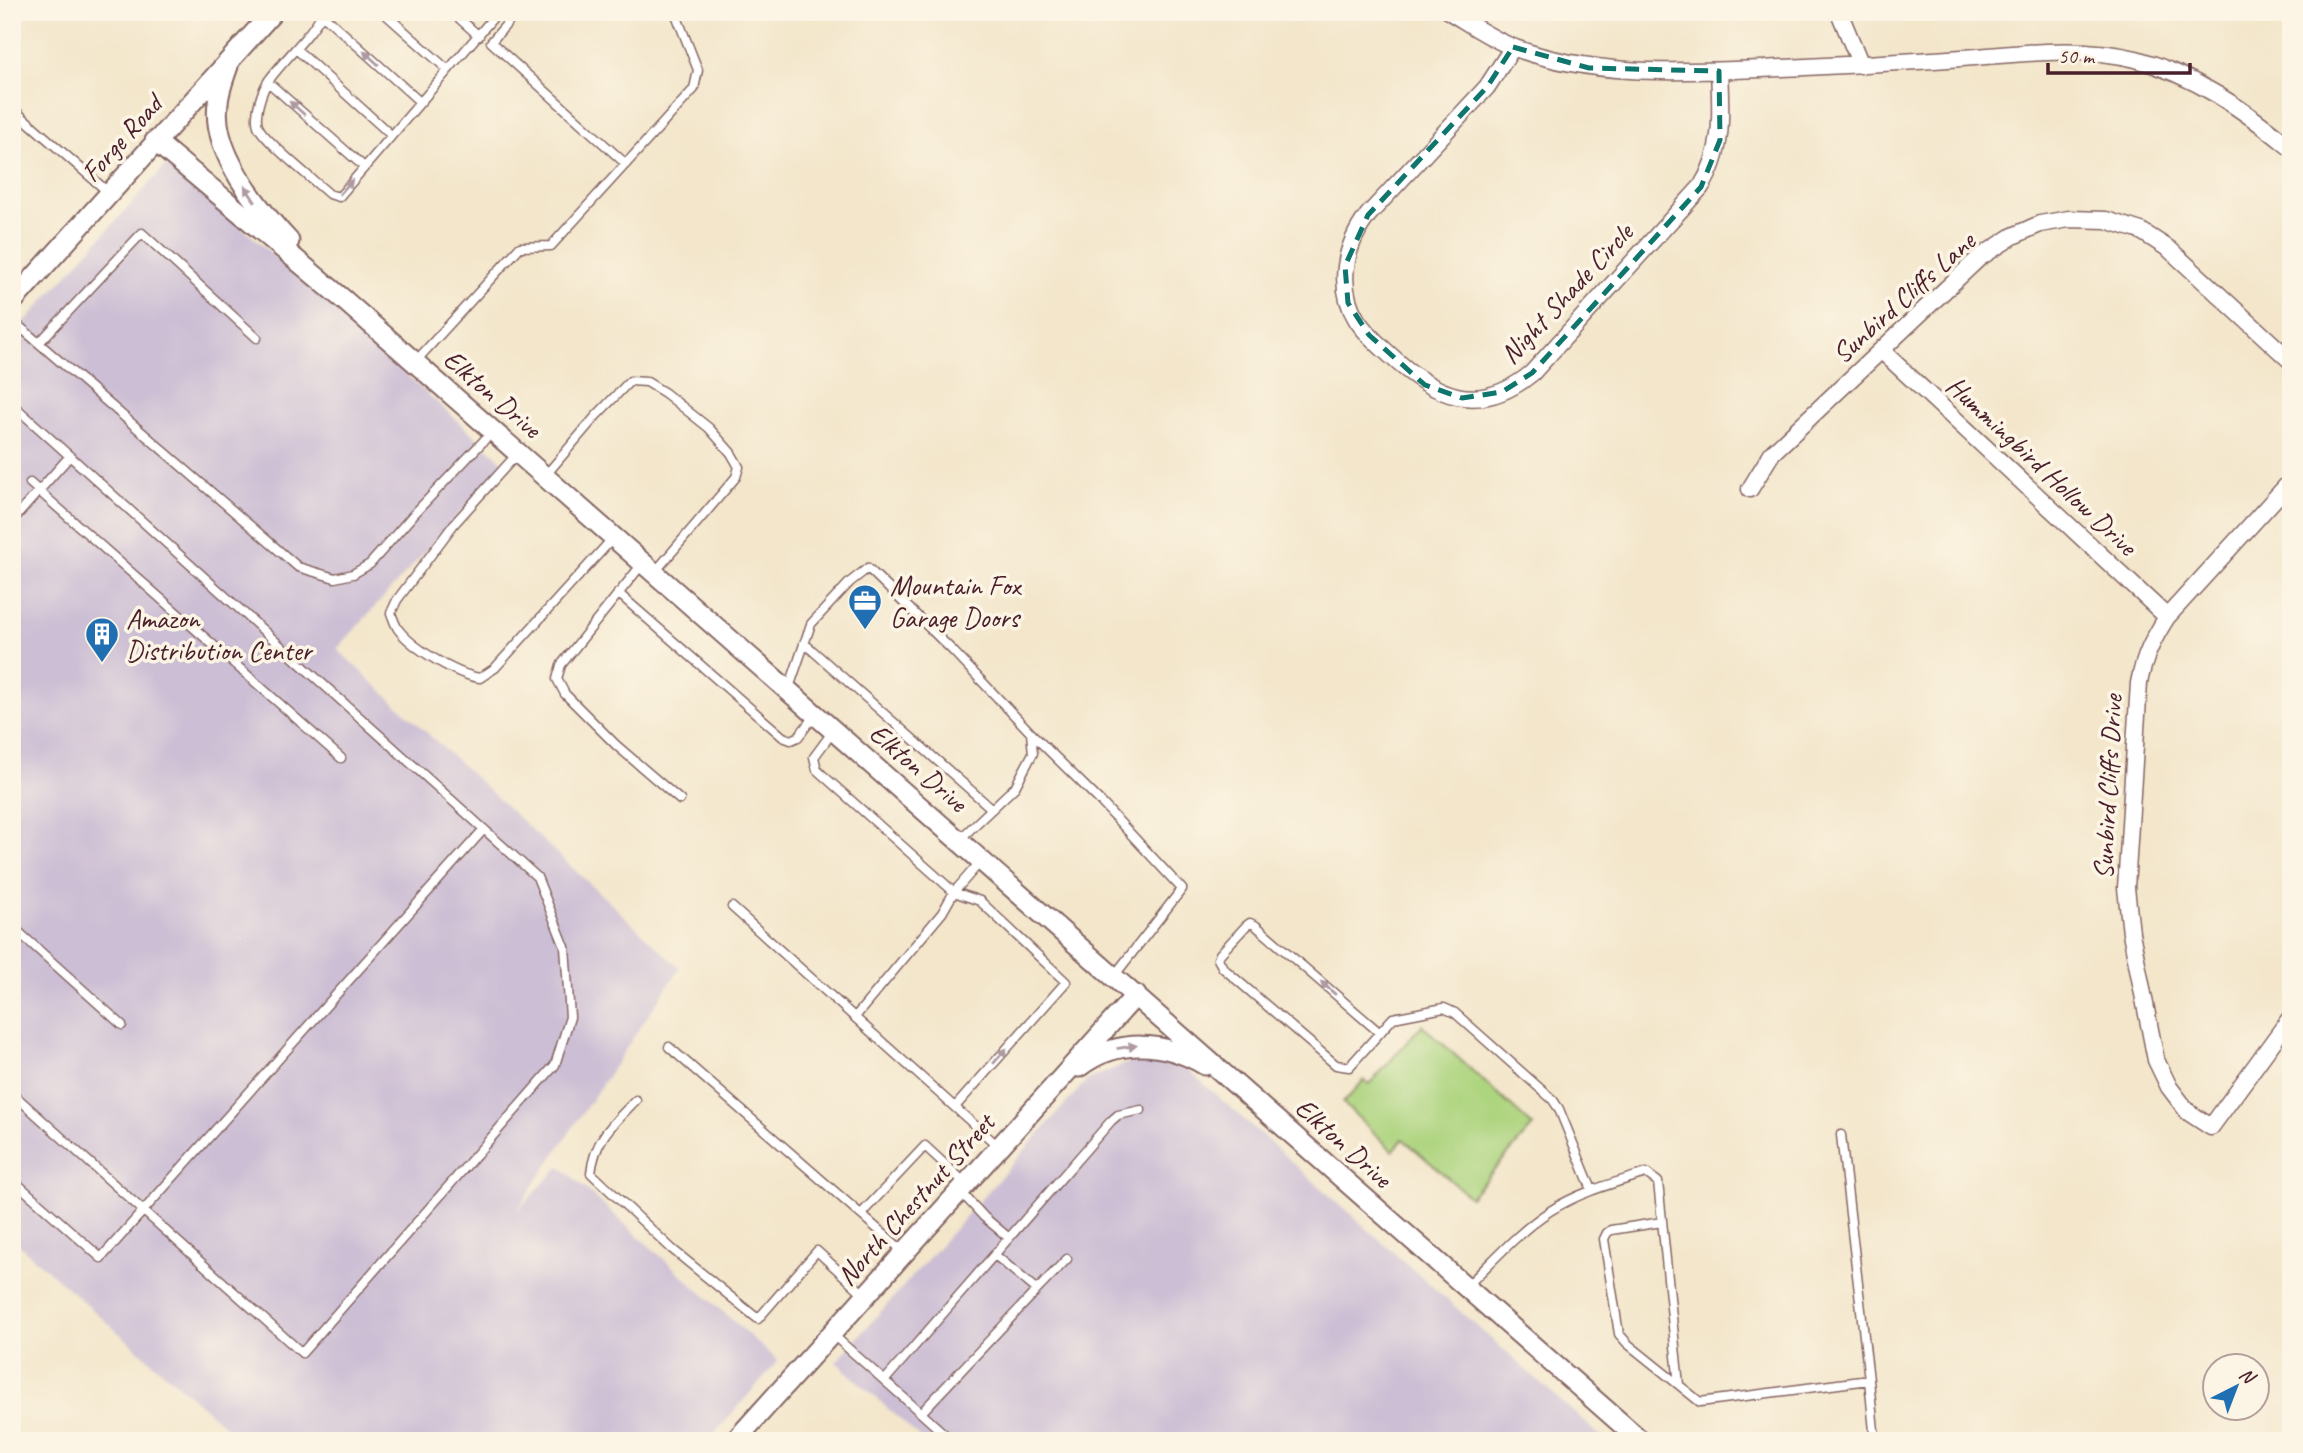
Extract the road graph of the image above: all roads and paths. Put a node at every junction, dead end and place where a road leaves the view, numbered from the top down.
1 (272, 12) edge
2 (383, 12) edge
3 (452, 12) edge
4 (498, 12) edge
5 (532, 12) edge
6 (675, 12) edge
7 (1450, 12) edge
8 (1839, 12) edge
9 (322, 13) edge
10 (479, 36) junction
11 (1513, 47) junction
12 (296, 49) junction
13 (230, 60) junction
14 (1861, 65) junction
15 (448, 70) junction
16 (1719, 71) junction
17 (268, 82) junction
18 (420, 102) junction
19 (12, 108) edge
20 (391, 135) junction
21 (155, 141) junction
22 (2291, 148) edge
23 (626, 164) junction
24 (363, 166) junction
25 (109, 193) junction
26 (344, 300) junction
27 (12, 302) edge
28 (12, 320) edge
29 (257, 338) dead end
30 (39, 343) junction
31 (1882, 351) junction
32 (2291, 361) edge
33 (415, 362) junction
34 (12, 404) edge
35 (493, 431) junction
36 (518, 453) junction
37 (70, 456) junction
38 (545, 476) junction
39 (2291, 481) edge
40 (30, 483) dead end
41 (1750, 489) dead end
42 (39, 491) junction
43 (12, 521) edge
44 (614, 537) junction
45 (649, 567) junction
46 (618, 593) junction
47 (2167, 617) junction
48 (804, 643) junction
49 (788, 690) junction
50 (816, 714) junction
51 (834, 730) junction
52 (1031, 733) junction
53 (341, 758) dead end
54 (680, 800) dead end
55 (992, 809) junction
56 (484, 829) junction
57 (959, 840) junction
58 (982, 860) junction
59 (954, 892) junction
60 (732, 907) dead end
61 (12, 926) edge
62 (1114, 976) junction
63 (1136, 995) junction
64 (855, 1017) junction
65 (2291, 1017) edge
66 (122, 1025) dead end
67 (1380, 1033) junction
68 (669, 1047) dead end
69 (1236, 1083) junction
70 (1048, 1092) junction
71 (12, 1093) edge
72 (636, 1100) dead end
73 (955, 1107) junction
74 (1141, 1110) dead end
75 (1841, 1135) dead end
76 (999, 1147) junction
77 (12, 1179) edge
78 (963, 1188) junction
79 (1592, 1190) junction
80 (143, 1210) junction
81 (861, 1214) junction
82 (1662, 1222) junction
83 (1009, 1238) junction
84 (904, 1252) junction
85 (995, 1255) junction
86 (1067, 1259) dead end
87 (1466, 1287) junction
88 (1037, 1290) junction
89 (866, 1296) junction
90 (832, 1334) junction
91 (1869, 1380) junction
92 (884, 1381) junction
93 (1679, 1385) junction
94 (921, 1413) junction
95 (736, 1441) edge
96 (952, 1441) edge
97 (1641, 1441) edge
98 (1875, 1441) edge

1 - 13 street, Forge Road
2 - 15 lane
3 - 10 lane
4 - 10 lane
5 - 23 lane
6 - 23 lane
7 - 11 street
8 - 14 street
9 - 12 lane
18 -> 9 lane
10 - 15 lane
11 - 16 street
11 - 16 street, Night Shade Circle
12 - 17 lane
12 - 20 lane
13 - 21 street, Forge Road
26 -> 13 street
14 - 16 street
14 - 22 street
15 - 18 lane
24 -> 17 lane
17 -> 24 lane
18 - 20 lane
19 - 25 lane
20 - 24 lane
21 - 25 street, Forge Road
21 - 26 street, Elkton Drive
23 - 33 lane
25 - 27 street, Forge Road
26 - 33 street, Elkton Drive
28 - 30 lane
29 - 30 lane
30 - 35 lane
31 - 32 street, Sunbird Cliffs Lane
31 - 41 street, Sunbird Cliffs Lane
31 - 47 street, Hummingbird Hollow Drive
33 - 35 street, Elkton Drive
34 - 37 lane
35 - 36 street, Elkton Drive
36 - 38 street, Elkton Drive
36 - 44 lane
37 - 42 lane
37 - 56 lane
38 - 44 street, Elkton Drive
38 - 45 lane
39 - 47 street, Sunbird Cliffs Drive
40 - 42 lane
42 - 43 lane
42 - 53 lane
44 - 45 street, Elkton Drive
45 - 46 lane
45 - 49 street, Elkton Drive
46 - 50 lane
46 - 54 lane
47 - 65 street, Sunbird Cliffs Drive
48 - 49 lane
48 - 52 lane
48 - 55 lane
49 - 50 street, Elkton Drive
50 - 51 street, Elkton Drive
51 - 57 street, Elkton Drive
51 - 59 lane
52 - 55 lane
52 - 62 lane
55 - 57 lane
56 - 80 lane
56 - 80 lane
57 - 58 street, Elkton Drive
58 - 59 lane
58 - 62 street, Elkton Drive
59 - 64 lane
73 -> 59 lane
60 - 64 lane
61 - 66 lane
62 - 63 street, Elkton Drive
63 - 69 street, Elkton Drive
63 - 70 street, North Chestnut Street
64 - 73 lane
67 -> 67 lane
67 - 79 lane
68 - 81 lane
70 -> 69 street
69 - 87 street, Elkton Drive
70 - 76 street, North Chestnut Street
71 - 80 lane
72 - 89 lane
73 - 76 lane
74 - 83 lane
75 - 91 lane
76 - 78 street, North Chestnut Street
77 - 80 lane
78 - 81 lane
78 - 83 lane
78 - 84 street, North Chestnut Street
79 - 82 lane
79 - 87 lane
81 - 84 lane
82 - 93 lane
82 - 93 lane
83 - 85 lane
84 - 89 street, North Chestnut Street
85 - 88 lane
85 - 92 lane
86 - 88 lane
87 - 97 street, Elkton Drive
88 - 94 lane
89 - 90 street, North Chestnut Street
90 - 92 lane
90 - 95 street, North Chestnut Street
91 - 93 lane
91 - 98 lane
92 - 94 lane
94 - 96 lane

